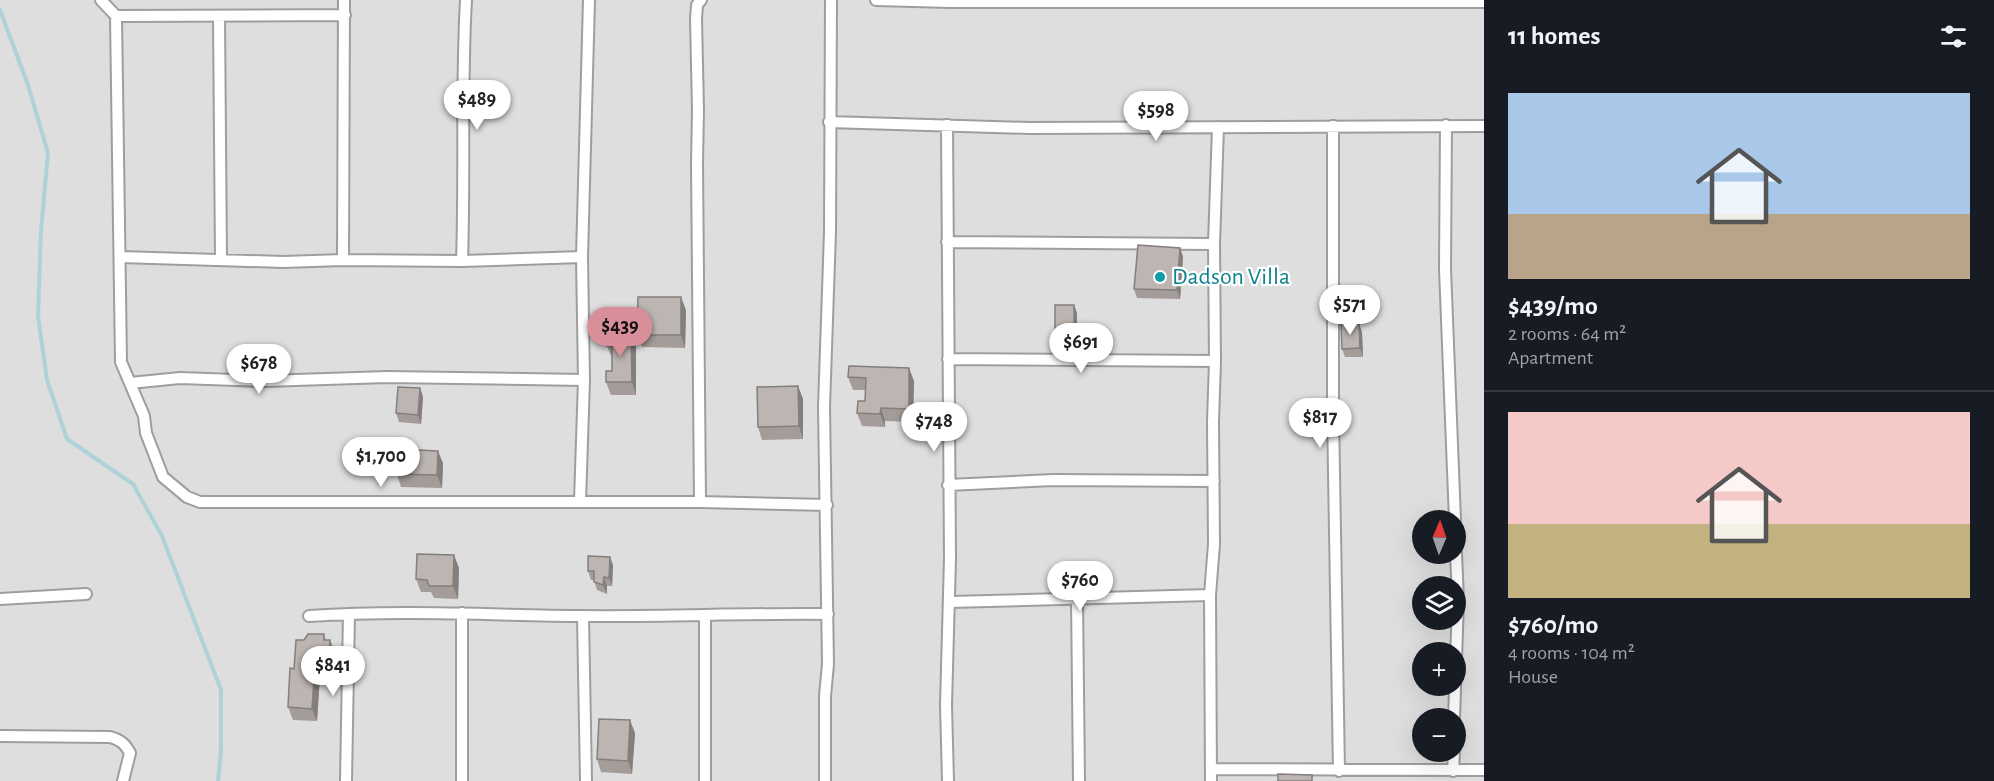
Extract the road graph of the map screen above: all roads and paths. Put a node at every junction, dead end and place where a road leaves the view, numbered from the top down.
1 (101, 0) edge
2 (344, 0) edge
3 (466, 0) edge
4 (589, 0) edge
5 (702, 0) edge
6 (831, 0) edge
7 (876, 0) edge
8 (950, 1) edge
9 (1212, 1) edge
10 (1329, 1) edge
11 (1453, 1) edge
12 (1484, 2) edge
13 (345, 15) junction
14 (116, 16) junction
15 (219, 17) junction
16 (829, 122) junction
17 (947, 125) junction
18 (1446, 125) junction
19 (1334, 126) junction
20 (1484, 126) edge
21 (1218, 127) junction
22 (947, 242) junction
23 (1214, 244) junction
24 (120, 257) junction
25 (582, 257) junction
26 (221, 259) junction
27 (344, 260) junction
28 (462, 261) junction
29 (948, 359) junction
30 (1215, 361) junction
31 (584, 380) junction
32 (130, 383) junction
33 (1214, 481) junction
34 (948, 485) junction
35 (579, 501) junction
36 (700, 502) junction
37 (827, 505) junction
38 (1455, 510) edge
39 (1456, 564) edge
40 (86, 594) dead end
41 (1210, 595) junction
42 (1077, 597) junction
43 (0, 599) edge
44 (950, 602) junction
45 (462, 613) junction
46 (349, 614) junction
47 (828, 614) junction
48 (309, 616) dead end
49 (583, 616) junction
50 (705, 616) junction
51 (1454, 708) edge
52 (0, 736) edge
53 (1453, 762) edge
54 (1211, 769) junction
55 (1484, 770) edge
56 (1339, 771) junction
57 (1453, 771) junction
58 (123, 781) edge
59 (346, 781) edge
60 (462, 781) edge
61 (585, 781) edge
62 (705, 781) edge
63 (825, 781) edge
64 (948, 781) edge
65 (1079, 781) edge
66 (1211, 781) edge

1 - 14 street
2 - 13 street
3 - 28 street
4 - 25 street
5 - 36 street
6 - 16 street
7 - 8 street
8 - 9 street
9 - 10 street
10 - 11 street
11 - 12 street
13 - 15 street
13 - 27 street
14 - 15 street
14 - 24 street
15 - 26 street
16 - 17 street
16 - 37 street
17 - 21 street
17 - 22 street
18 - 19 street
18 - 20 street
18 - 38 street
19 - 21 street
19 - 56 street
21 - 23 street
22 - 23 street
22 - 29 street
23 - 30 street
24 - 26 street
24 - 32 street
25 - 28 street
25 - 31 street
26 - 27 street
27 - 28 street
29 - 30 street
29 - 34 street
30 - 33 street
31 - 32 street
31 - 35 street
32 - 35 street
33 - 34 street
33 - 41 street
34 - 44 street
35 - 36 street
36 - 37 street
37 - 47 street
39 - 51 street
40 - 43 street
41 - 42 street
41 - 54 street
42 - 44 street
42 - 65 street
44 - 64 street
45 - 46 street
45 - 49 street
45 - 60 street
46 - 48 street
46 - 59 street
47 - 50 street
47 - 63 street
49 - 50 street
49 - 61 street
50 - 62 street
52 - 58 street
53 - 57 street
54 - 56 street
54 - 66 street
55 - 57 street
56 - 57 street

